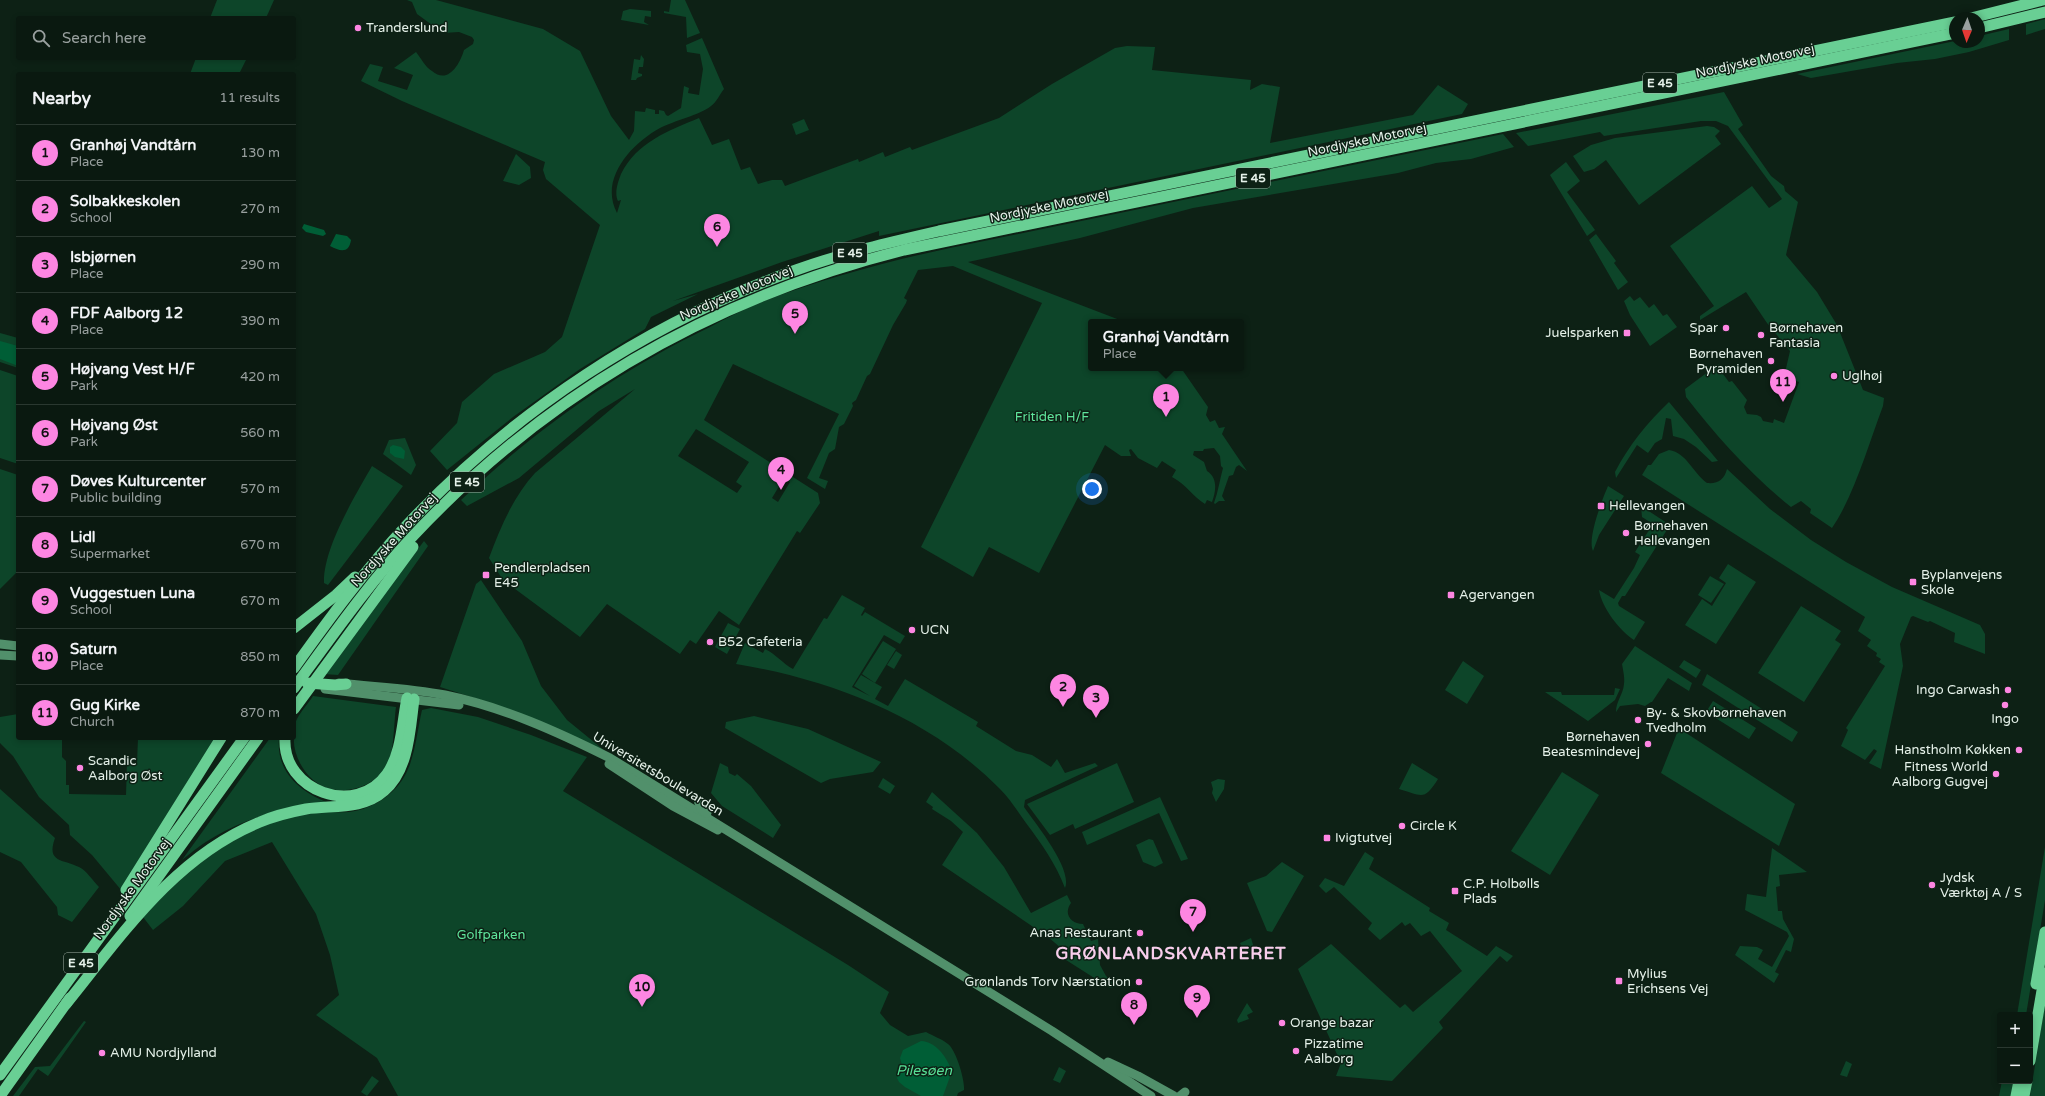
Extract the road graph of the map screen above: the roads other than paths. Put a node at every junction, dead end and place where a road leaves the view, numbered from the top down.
1 (2043, 0) edge
2 (2045, 12) edge
3 (1985, 15) edge
4 (1949, 23) edge
5 (1985, 27) edge
6 (1949, 35) edge
7 (576, 394) junction
8 (407, 526) junction
9 (296, 626) edge
10 (0, 644) edge
11 (16, 646) edge
12 (0, 655) edge
13 (16, 656) edge
14 (296, 665) edge
15 (296, 678) edge
16 (296, 681) edge
17 (296, 684) edge
18 (346, 684) joint
19 (324, 685) junction
20 (296, 687) edge
21 (410, 698) junction
22 (296, 706) edge
23 (220, 740) edge
24 (243, 740) edge
25 (257, 740) edge
26 (285, 740) edge
27 (628, 777) junction
28 (698, 800) dead end
29 (693, 809) junction
30 (750, 845) junction
31 (2045, 932) edge
32 (2045, 974) edge
33 (66, 1004) junction
34 (2031, 1012) edge
35 (2032, 1048) edge
36 (1087, 1053) junction
37 (1101, 1063) junction
38 (1, 1074) edge
39 (2018, 1084) edge
40 (2026, 1084) edge
41 (1169, 1095) edge
42 (0, 1096) edge
43 (1151, 1096) edge
44 (2016, 1096) edge
45 (2024, 1096) edge

1 - 3 highway
2 - 5 highway
4 - 8 highway, Nordjyske Motorvej / E 45
6 - 7 highway, Nordjyske Motorvej / E 45
7 - 17 highway, Nordjyske Motorvej / E 45
7 - 22 highway
8 - 9 highway
8 - 14 highway, Nordjyske Motorvej / E 45
10 - 11 main road
12 - 13 main road
15 - 19 main road, Universitetsboulevarden
16 - 19 highway
18 - 19 highway
18 - 29 main road, Universitetsboulevarden
19 - 20 main road, Universitetsboulevarden
19 - 21 main road, Universitetsboulevarden
21 - 26 highway
21 - 27 main road, Universitetsboulevarden
21 - 33 highway
23 - 38 highway
24 - 38 highway, Nordjyske Motorvej / E 45
25 - 33 highway, Nordjyske Motorvej / E 45
27 - 29 main road
27 - 30 main road, Universitetsboulevarden
28 - 30 main road
29 - 30 main road, Universitetsboulevarden
30 - 36 main road, Universitetsboulevarden
31 - 34 highway
32 - 35 highway
33 - 42 highway, Nordjyske Motorvej / E 45
36 - 37 main road, Universitetsboulevarden
36 - 41 main road, Universitetsboulevarden
37 - 41 main road
37 - 43 main road, Universitetsboulevarden
39 - 44 highway
40 - 45 highway

